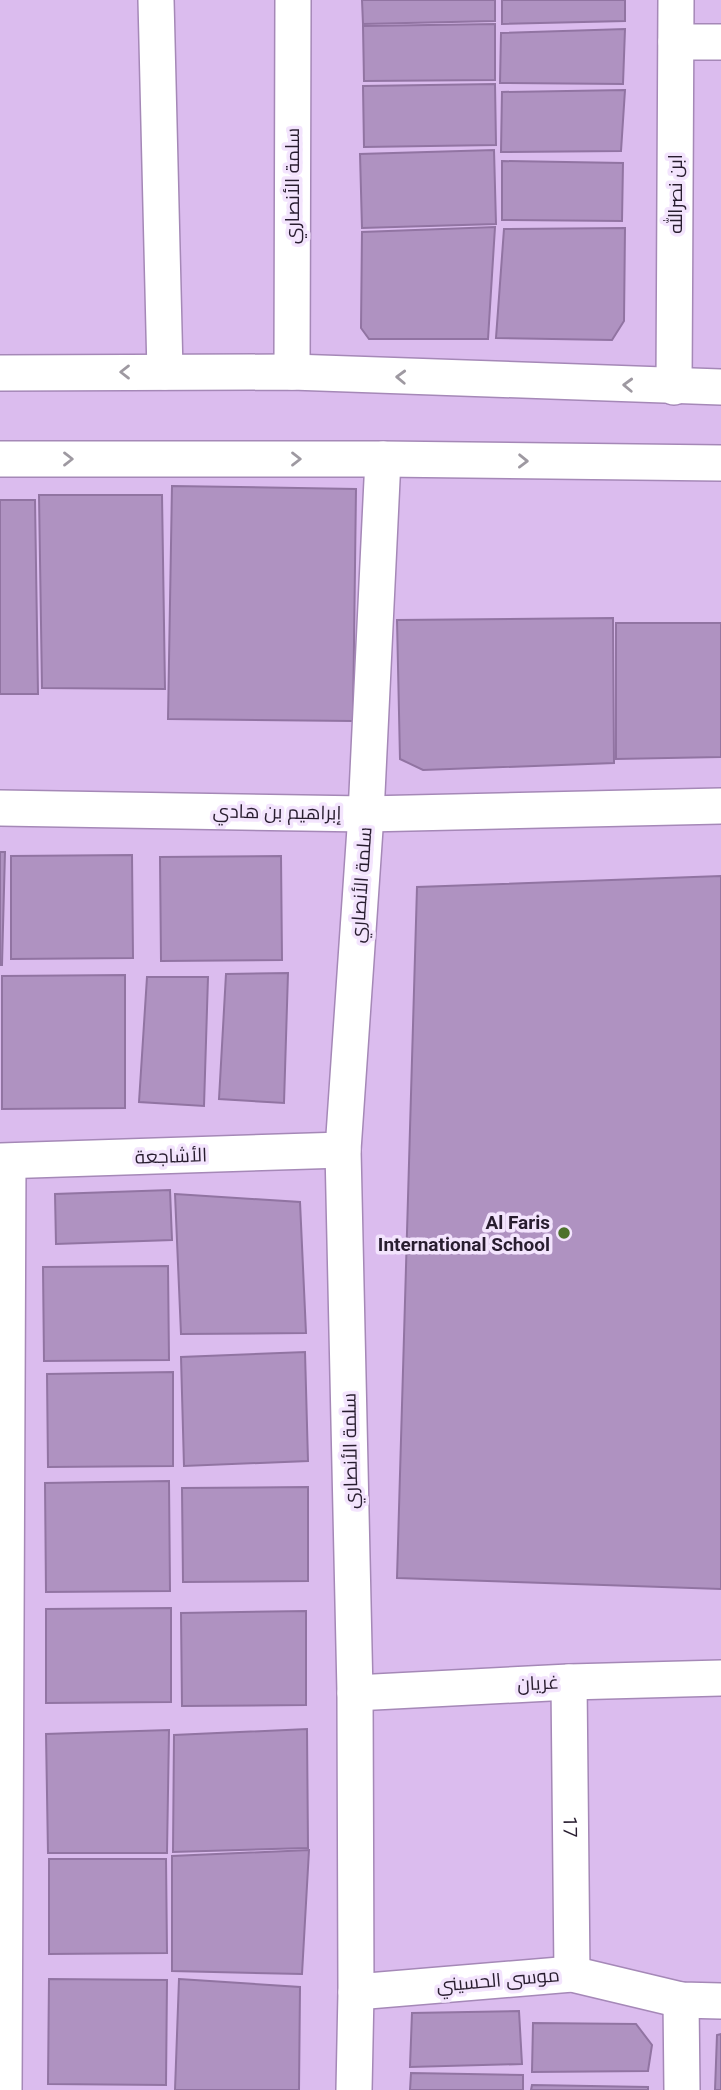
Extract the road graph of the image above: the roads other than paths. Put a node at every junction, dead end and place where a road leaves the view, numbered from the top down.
1 (156, 0) edge
2 (293, 0) edge
3 (676, 0) edge
4 (721, 42) edge
5 (676, 43) junction
6 (165, 372) junction
7 (292, 372) junction
8 (0, 373) edge
9 (674, 387) junction
10 (721, 387) edge
11 (0, 459) edge
12 (383, 459) junction
13 (721, 463) edge
14 (721, 806) edge
15 (0, 808) edge
16 (366, 814) junction
17 (343, 1150) junction
18 (4, 1162) edge
19 (721, 1678) edge
20 (569, 1682) junction
21 (355, 1693) junction
22 (572, 1974) junction
23 (356, 1992) junction
24 (681, 2000) junction
25 (721, 2001) edge
26 (4, 2090) edge
27 (354, 2090) edge
28 (682, 2090) edge

1 - 6 street
2 - 7 street, سلمة الأنصاري
3 - 5 street, ابن نصرالله
4 - 5 street
5 - 9 street, ابن نصرالله
6 - 7 street
6 -> 8 street
9 -> 7 street
9 - 10 street
11 -> 12 street
12 -> 13 street
12 - 16 street, سلمة الأنصاري
14 - 16 street, إبراهيم بن هادي
15 - 16 street, إبراهيم بن هادي
16 - 17 street, سلمة الأنصاري
17 - 18 street, الأشاجعة
17 - 21 street, سلمة الأنصاري
18 - 26 street
19 - 20 street, غريان
20 - 21 street, غريان
20 - 22 street, 17
21 - 23 street, سلمة الأنصاري
22 - 23 street, موسى الحسيني
22 - 24 street, موسى الحسيني
23 - 27 street, سلمة الأنصاري
24 - 25 street, موسى الحسيني
24 - 28 street

